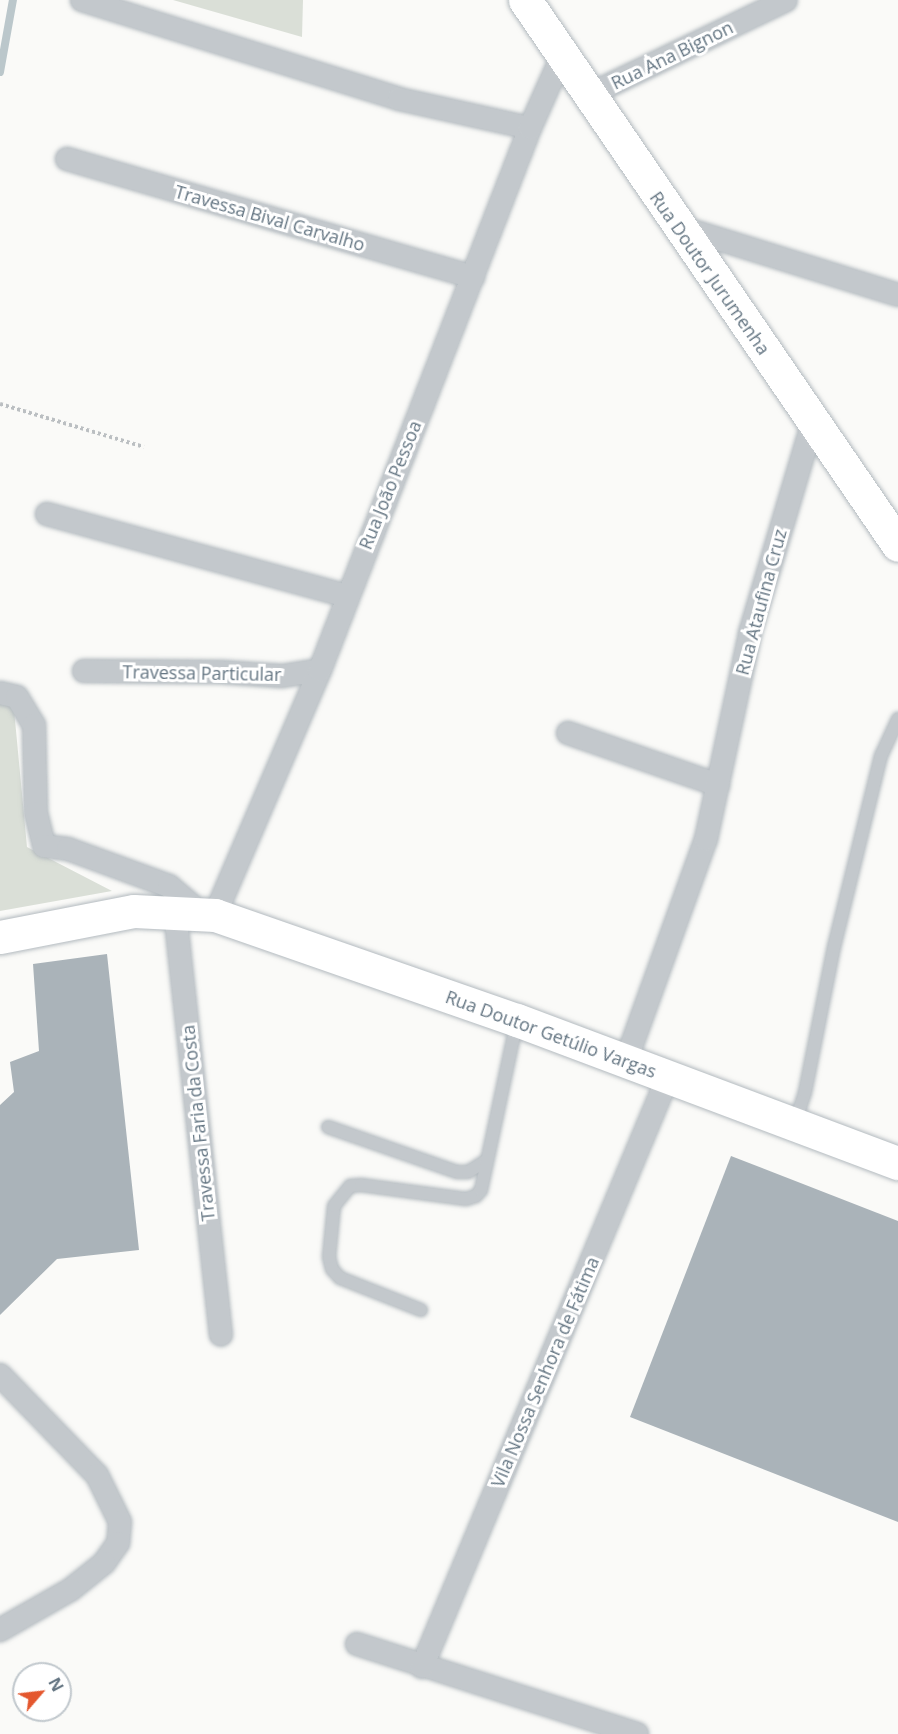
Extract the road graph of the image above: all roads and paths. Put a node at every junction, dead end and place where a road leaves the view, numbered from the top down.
1 (82, 0) edge
2 (525, 0) edge
3 (786, 0) edge
4 (563, 54) junction
5 (591, 94) junction
6 (530, 128) junction
7 (67, 159) dead end
8 (680, 227) junction
9 (473, 277) junction
10 (898, 295) edge
11 (0, 404) edge
12 (813, 421) junction
13 (144, 447) dead end
14 (47, 514) dead end
15 (898, 545) edge
16 (346, 596) junction
17 (320, 670) junction
18 (84, 671) dead end
19 (0, 693) edge
20 (898, 719) edge
21 (568, 733) dead end
22 (718, 785) junction
23 (197, 913) junction
24 (0, 937) edge
25 (517, 1020) junction
26 (626, 1060) junction
27 (668, 1077) junction
28 (795, 1123) junction
29 (328, 1127) dead end
30 (487, 1160) junction
31 (898, 1163) edge
32 (421, 1310) dead end
33 (221, 1335) dead end
34 (0, 1376) edge
35 (0, 1630) edge
36 (357, 1644) dead end
37 (422, 1667) junction
38 (637, 1734) edge

1 - 6 street
2 - 4 main road, Rua Doutor Jurumenha
3 - 5 street, Rua Ana Bignon
4 - 5 main road, Rua Doutor Jurumenha
4 - 6 street, Rua João Pessoa
5 - 8 main road, Rua Doutor Jurumenha
6 - 9 street, Rua João Pessoa
7 - 9 street, Travessa Bival Carvalho
8 - 10 street
8 - 12 main road, Rua Doutor Jurumenha
9 - 16 street, Rua João Pessoa
11 - 13 path
12 - 15 main road, Rua Doutor Jurumenha
12 - 22 street, Rua Ataufina Cruz
14 - 16 street
16 - 17 street, Rua João Pessoa
17 - 18 street, Travessa Particular
17 - 23 street, Rua João Pessoa
19 - 23 street, Rua Doutor Getúlio Vargas
20 - 28 lane
21 - 22 street
22 - 26 street, Rua Ataufina Cruz
23 - 24 main road, Rua Doutor Getúlio Vargas
23 - 25 main road, Rua Doutor Getúlio Vargas
23 - 33 street, Travessa Faria da Costa
25 - 26 main road, Rua Doutor Getúlio Vargas
25 - 30 lane
26 - 27 main road, Rua Doutor Getúlio Vargas
27 - 28 main road, Rua Doutor Getúlio Vargas
27 - 37 street, Vila Nossa Senhora de Fátima
28 - 31 main road, Rua Doutor Getúlio Vargas
29 - 30 lane
30 - 32 lane
34 - 35 street
36 - 37 street
37 - 38 street

